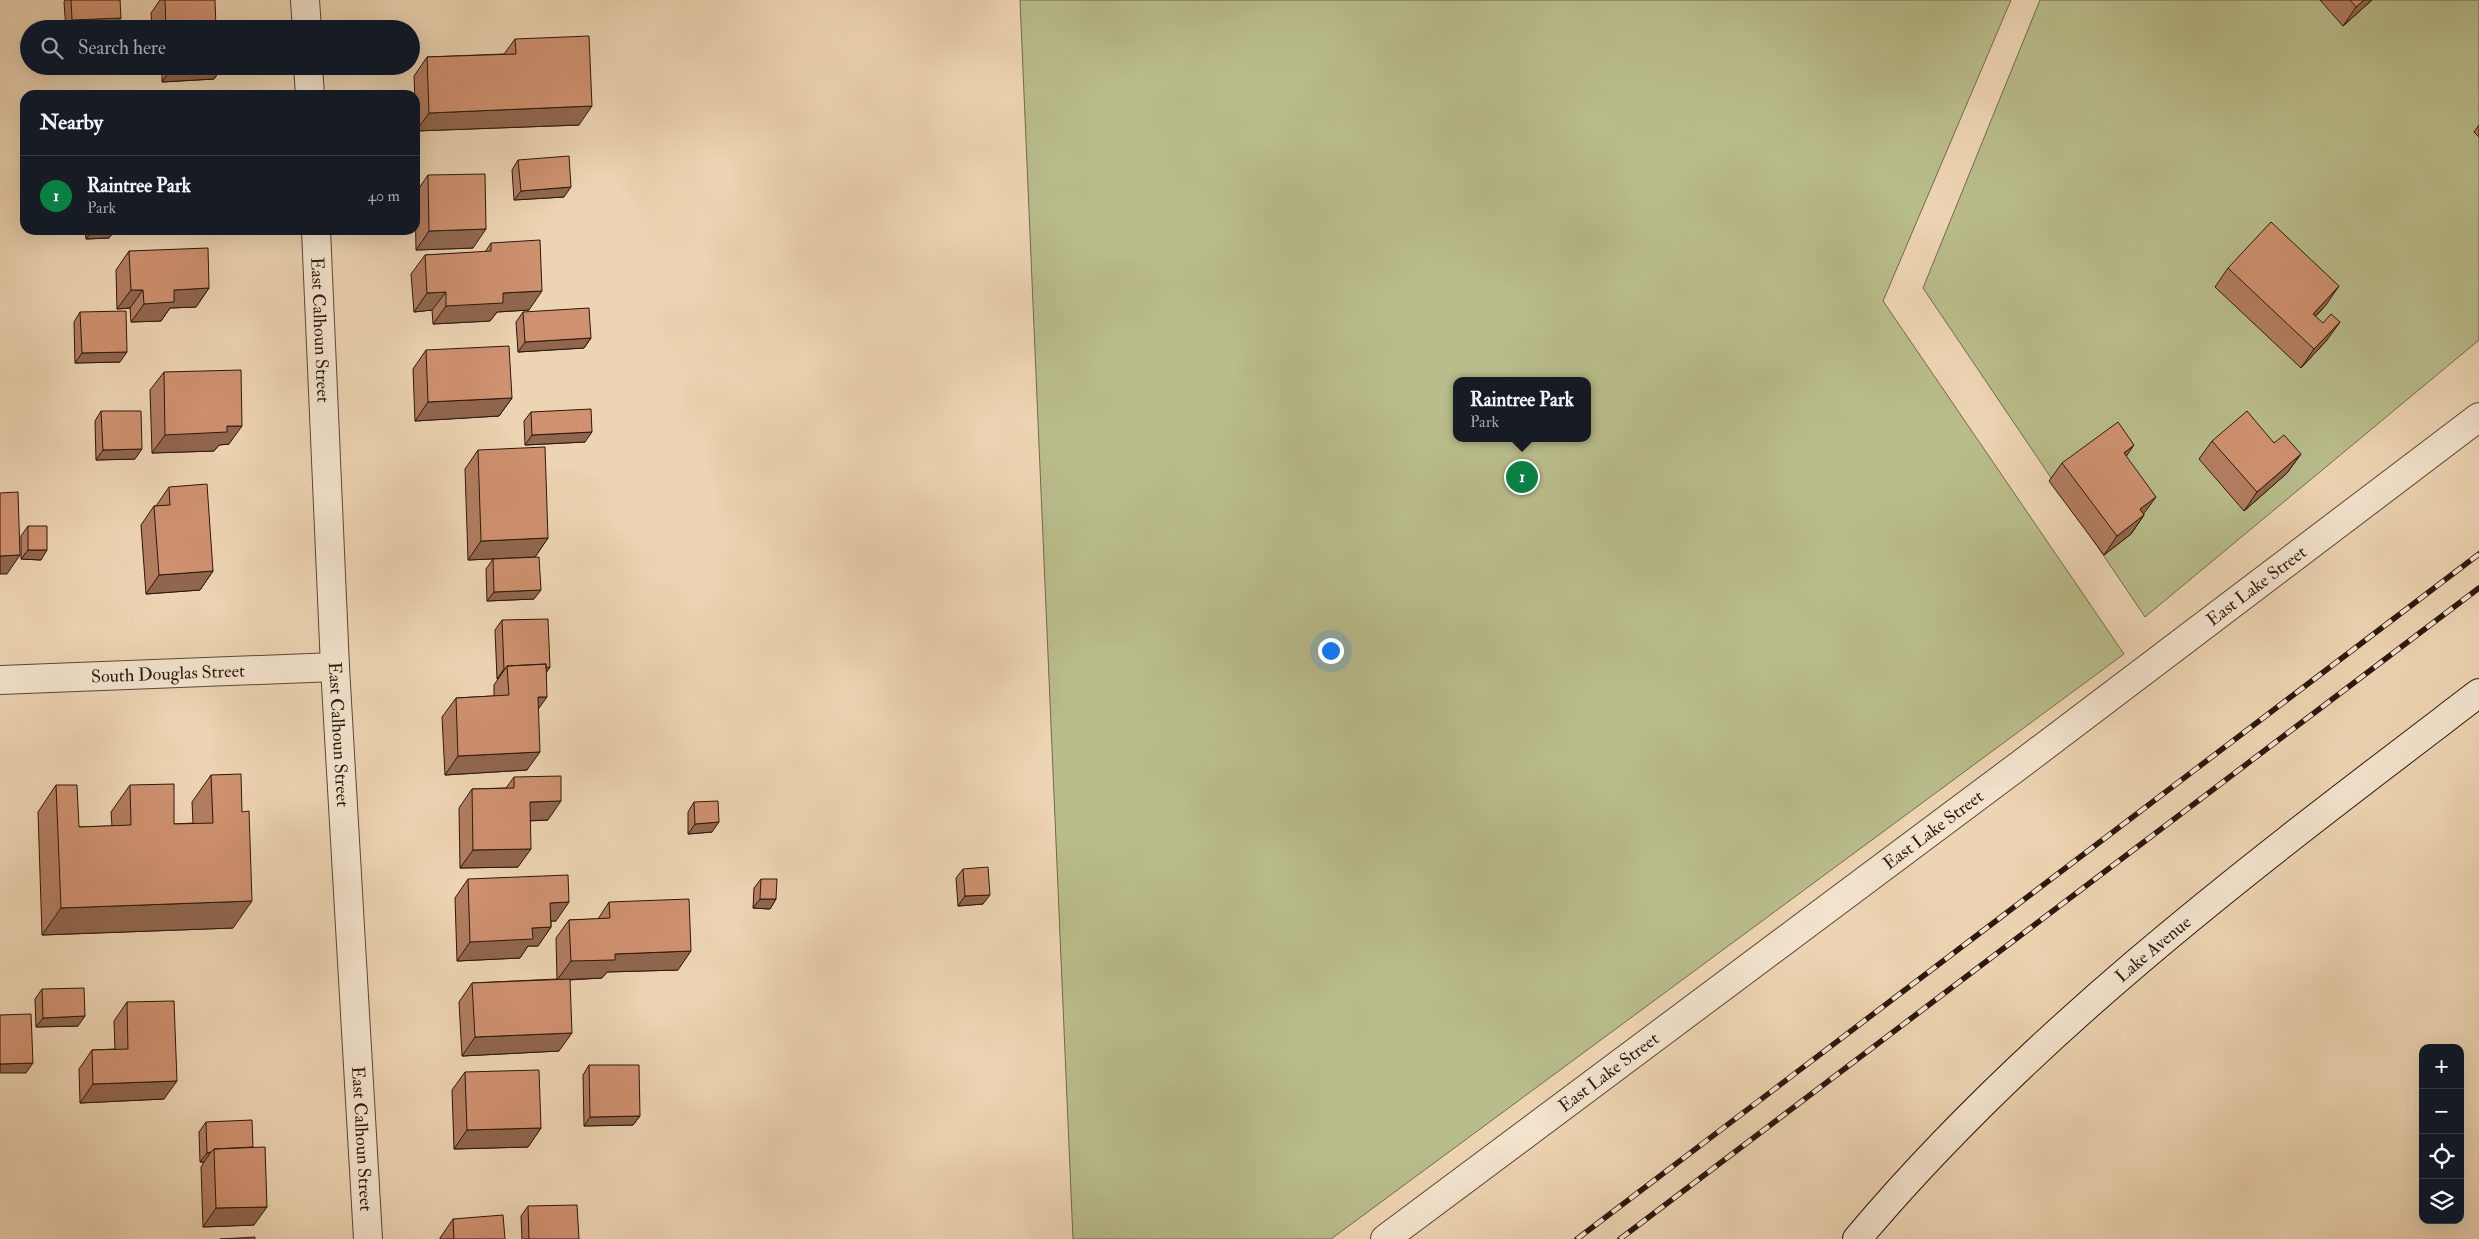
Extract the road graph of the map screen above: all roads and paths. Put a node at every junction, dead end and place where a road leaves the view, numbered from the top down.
1 (305, 0) edge
2 (306, 20) edge
3 (309, 75) edge
4 (310, 90) edge
5 (316, 235) edge
6 (2479, 417) edge
7 (336, 667) junction
8 (0, 680) edge
9 (2479, 693) edge
10 (368, 1239) edge
11 (1385, 1239) edge
12 (1857, 1239) edge

1 - 2 street
3 - 4 street
5 - 7 street, East Calhoun Street
6 - 11 street, East Lake Street
7 - 8 street, South Douglas Street
7 - 10 street, East Calhoun Street
9 - 12 street, Lake Avenue

